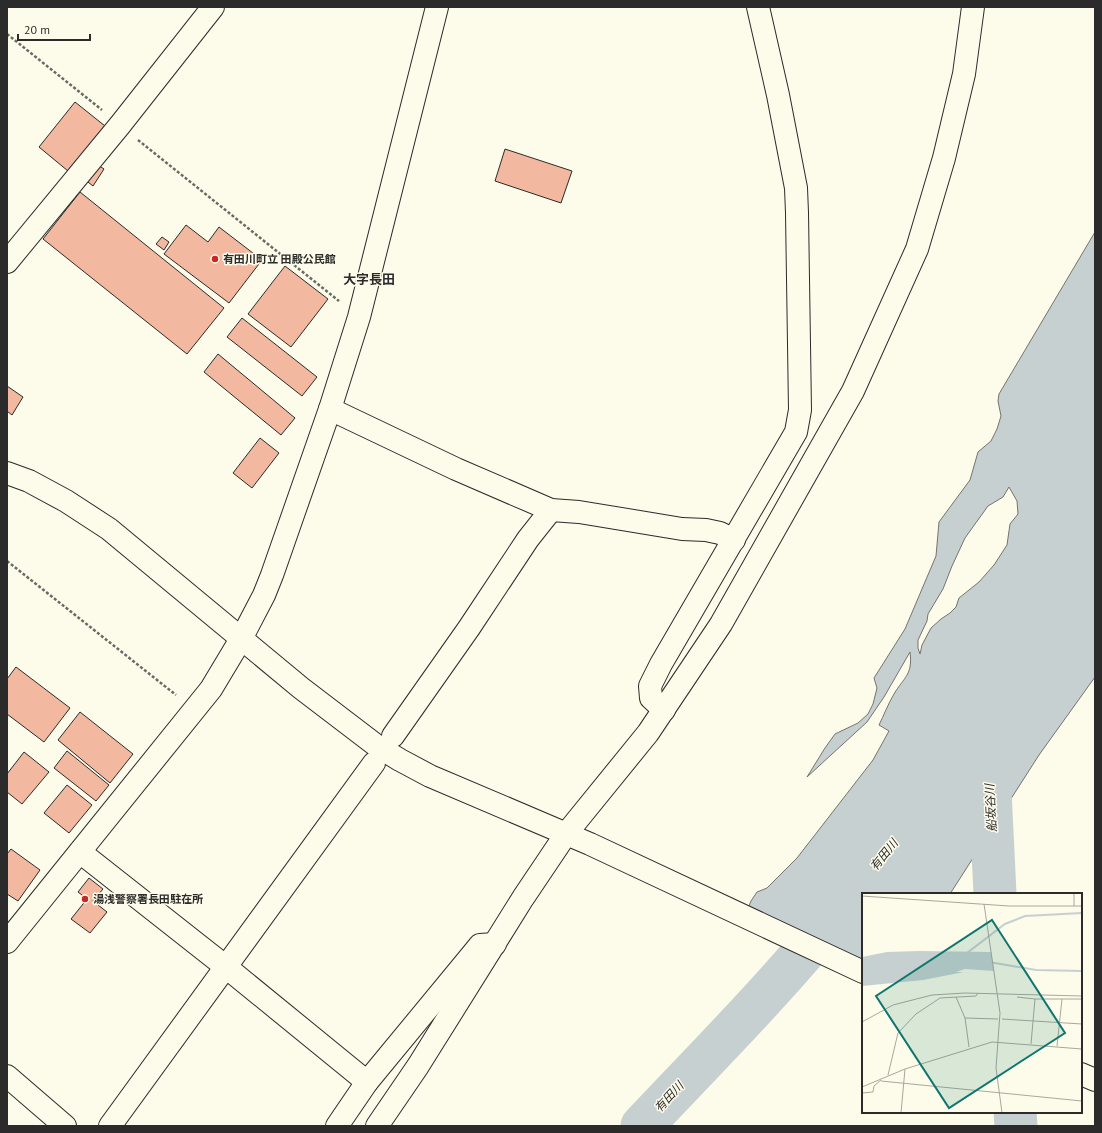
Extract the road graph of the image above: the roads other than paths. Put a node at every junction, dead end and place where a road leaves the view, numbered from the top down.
1 (213, 7) edge
2 (437, 7) edge
3 (758, 7) edge
4 (973, 7) edge
5 (7, 262) edge
6 (330, 409) junction
7 (7, 473) edge
8 (551, 510) junction
9 (734, 540) junction
10 (241, 639) junction
11 (664, 710) junction
12 (394, 736) dead end
13 (374, 763) dead end
14 (566, 834) junction
15 (80, 852) junction
16 (7, 942) edge
17 (495, 944) junction
18 (226, 967) junction
19 (862, 972) edge
20 (1082, 1074) edge
21 (7, 1076) edge
22 (1095, 1080) edge
23 (367, 1082) junction
24 (65, 1126) edge
25 (110, 1126) edge
26 (337, 1126) edge
27 (378, 1126) edge

1 - 5 street
2 - 6 street
3 - 9 street
4 - 11 street
6 - 8 street
6 - 10 street
7 - 10 street
8 - 9 street
8 - 12 street
9 - 11 street
10 - 14 street
10 - 15 street
11 - 14 street
13 - 18 street
14 - 17 street
14 - 19 street
15 - 16 street
15 - 18 street
17 - 23 street
17 - 27 street
18 - 23 street
18 - 25 street
20 - 22 street
21 - 24 street
23 - 26 street

